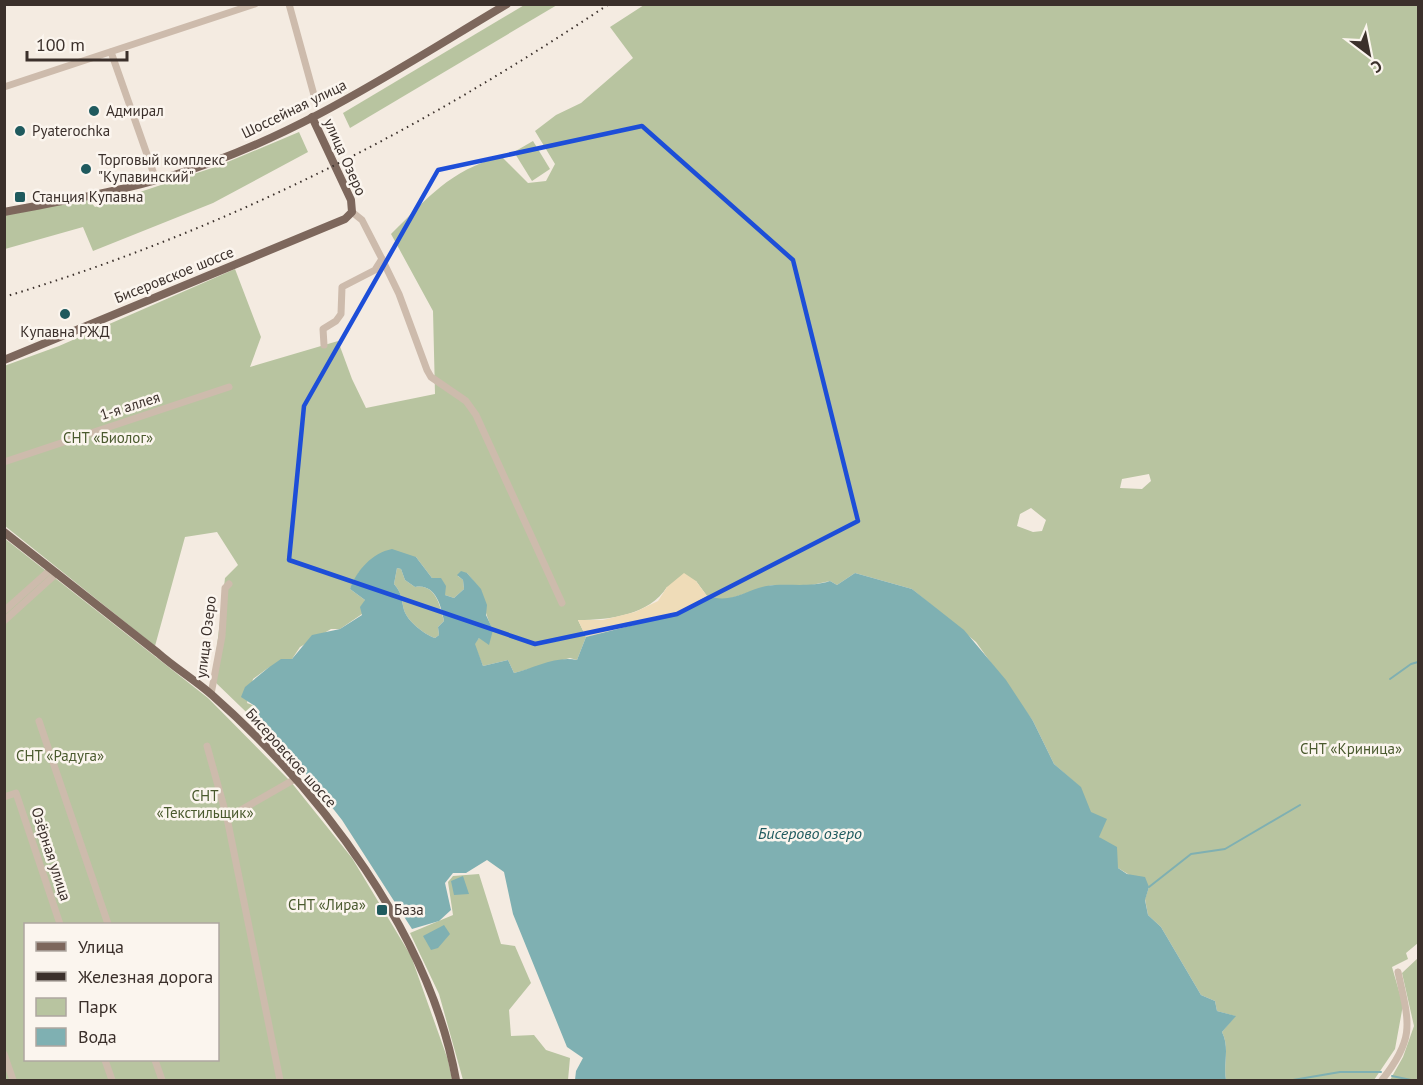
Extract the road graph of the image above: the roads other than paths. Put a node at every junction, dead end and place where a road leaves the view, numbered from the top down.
1 (255, 4) edge
2 (289, 4) edge
3 (507, 4) edge
4 (111, 52) junction
5 (4, 87) edge
6 (314, 95) dead end
7 (312, 117) junction
8 (156, 180) junction
9 (4, 212) edge
10 (352, 212) junction
11 (382, 259) junction
12 (324, 345) dead end
13 (4, 360) edge
14 (230, 387) dead end
15 (4, 462) edge
16 (4, 531) edge
17 (54, 571) junction
18 (229, 584) dead end
19 (562, 603) dead end
20 (4, 611) edge
21 (4, 621) edge
22 (211, 694) junction
23 (39, 721) dead end
24 (207, 746) dead end
25 (295, 779) junction
26 (4, 797) edge
27 (227, 818) junction
28 (60, 923) edge
29 (108, 923) edge
30 (1398, 972) dead end
31 (4, 1054) edge
32 (106, 1061) edge
33 (156, 1061) edge
34 (13, 1080) edge
35 (112, 1080) edge
36 (162, 1080) edge
37 (280, 1080) edge
38 (456, 1080) edge
39 (1382, 1080) edge

1 - 4 street
2 - 6 street
3 - 7 main road, Шоссейная улица
4 - 5 street
4 - 8 street
7 - 8 main road, Шоссейная улица
7 - 10 main road, улица Озеро
8 - 9 main road, Шоссейная улица
10 - 11 street, улица Озеро
10 - 13 main road, Бисеровское шоссе
11 - 12 street
11 - 19 street, улица Озеро
14 - 15 street, 1-я аллея
16 - 17 main road, Бисеровское шоссе
17 - 20 street
17 - 21 street
17 - 22 main road, Бисеровское шоссе
18 - 22 street, улица Озеро
22 - 25 main road, Бисеровское шоссе
23 - 29 street
24 - 27 street
25 - 27 street
25 - 38 main road, Бисеровское шоссе
26 - 28 street, Озёрная улица
27 - 37 street
30 - 39 street
31 - 34 street
32 - 35 street
33 - 36 street

